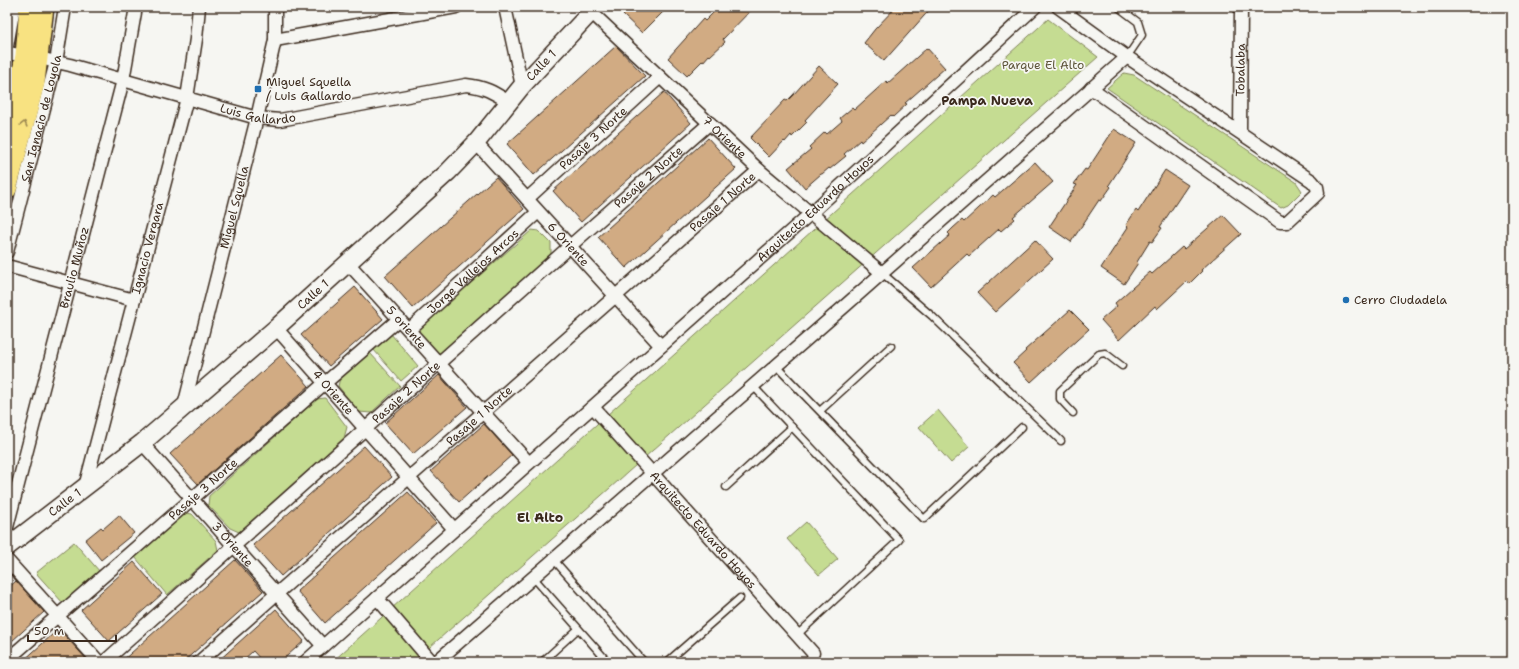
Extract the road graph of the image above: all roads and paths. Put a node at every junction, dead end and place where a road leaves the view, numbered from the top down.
1 (14, 7) edge
2 (30, 7) edge
3 (44, 7) edge
4 (65, 7) edge
5 (136, 7) edge
6 (199, 7) edge
7 (275, 7) edge
8 (456, 7) edge
9 (505, 7) edge
10 (1035, 7) edge
11 (1058, 7) edge
12 (1118, 7) edge
13 (1242, 7) edge
14 (592, 9) edge
15 (275, 40) junction
16 (7, 46) edge
17 (32, 57) edge
18 (1127, 57) junction
19 (660, 77) junction
20 (123, 80) junction
21 (522, 86) junction
22 (1091, 88) junction
23 (187, 98) junction
24 (509, 102) junction
25 (257, 118) junction
26 (710, 124) junction
27 (7, 129) edge
28 (1240, 132) junction
29 (476, 143) junction
30 (759, 170) junction
31 (7, 189) edge
32 (527, 199) junction
33 (538, 212) junction
34 (810, 214) junction
35 (570, 246) junction
36 (7, 252) edge
37 (348, 263) junction
38 (7, 266) edge
39 (882, 273) junction
40 (70, 283) junction
41 (615, 296) junction
42 (134, 300) junction
43 (399, 320) junction
44 (276, 328) junction
45 (409, 330) junction
46 (661, 346) junction
47 (891, 346) dead end
48 (439, 363) junction
49 (776, 366) junction
50 (1122, 366) dead end
51 (324, 383) junction
52 (753, 386) junction
53 (184, 406) junction
54 (592, 407) junction
55 (820, 410) junction
56 (483, 412) junction
57 (1073, 413) dead end
58 (792, 427) junction
59 (1022, 427) dead end
60 (366, 429) junction
61 (1061, 441) dead end
62 (142, 443) junction
63 (529, 463) junction
64 (652, 474) junction
65 (409, 478) junction
66 (85, 487) junction
67 (726, 487) dead end
68 (192, 499) junction
69 (7, 527) edge
70 (454, 529) junction
71 (234, 546) junction
72 (7, 547) edge
73 (7, 560) edge
74 (554, 560) junction
75 (533, 577) junction
76 (277, 594) junction
77 (377, 598) junction
78 (740, 598) dead end
79 (57, 616) junction
80 (578, 629) junction
81 (797, 635) junction
82 (323, 646) junction
83 (813, 653) dead end
84 (7, 660) edge
85 (99, 662) edge
86 (104, 662) edge
87 (199, 662) edge
88 (305, 662) edge
89 (432, 662) edge
90 (436, 662) edge
91 (542, 662) edge
92 (608, 662) edge
93 (644, 662) edge
94 (667, 662) edge

1 - 16 street
2 - 17 main road, San Ignacio de Loyola
3 - 17 main road, San Ignacio de Loyola
4 - 17 street, San Ignacio de Loyola
5 - 20 street, Braulio Muñoz
6 - 23 street, Ignacio Vergara
7 - 15 street, Miguel Squella
8 - 15 street
9 - 21 street
10 - 34 street, Arquitecto Eduardo Hoyos
11 - 18 street
12 - 18 lane
13 - 28 street, Tobalaba
14 - 19 street, 7 Oriente
14 - 21 street, Calle 1
15 - 25 street, Miguel Squella
17 - 20 street, Luis Gallardo
17 - 27 main road, San Ignacio de Loyola
31 -> 17 main road, San Ignacio de Loyola
17 - 36 street, San Ignacio de Loyola
18 - 22 street
18 - 28 street
19 - 26 street, 7 Oriente
19 - 32 street, Pasaje 3 Norte
20 - 23 street, Luis Gallardo
20 - 40 street, Braulio Muñoz
21 - 24 street, Calle 1
22 - 28 street
22 - 39 street
23 - 25 street, Luis Gallardo
23 - 42 street, Ignacio Vergara
24 - 25 street, Luis Gallardo
24 - 29 street, Calle 1
25 - 53 street, Miguel Squella
26 - 30 street, 7 Oriente
26 - 35 street, Pasaje 2 Norte
29 - 32 street, 6 Oriente
29 - 37 street, Calle 1
30 - 34 street, 7 Oriente
30 - 41 street, Pasaje 1 Norte
32 - 33 street, 6 Oriente
33 - 35 street, 6 Oriente
33 - 45 street, Jorge Vallejos Arcos
34 - 39 street, 7 Oriente
34 - 46 street, Arquitecto Eduardo Hoyos
35 - 41 street, 6 Oriente
35 - 48 street, Pasaje 2 Norte
37 - 43 street, 5 oriente
37 - 44 street, Calle 1
38 - 40 street
39 - 49 street
39 - 61 lane
40 - 42 street
40 - 69 street, Braulio Muñoz
41 - 46 street, 6 Oriente
41 - 56 street, Pasaje 1 Norte
42 - 66 street, Ignacio Vergara
43 - 45 street, 5 oriente
43 - 51 street, Pasaje 3 Norte
44 - 51 street, 4 Oriente
44 - 53 street, Calle 1
45 - 48 street, 5 oriente
46 - 54 street, Arquitecto Eduardo Hoyos
47 - 55 lane
48 - 56 street, 5 oriente
48 - 60 street, Pasaje 2 Norte
49 - 52 street
49 - 55 lane
50 - 57 lane
51 - 60 street, 4 Oriente
51 - 68 street, Pasaje 3 Norte
52 - 58 lane
52 - 64 street
53 - 62 street, Calle 1
54 - 63 street, Arquitecto Eduardo Hoyos
54 - 64 street, Arquitecto Eduardo Hoyos
55 - 59 lane
56 - 63 street, 5 oriente
56 - 65 street, Pasaje 1 Norte
58 - 67 lane
58 - 81 lane
60 - 65 street, 4 Oriente
60 - 71 street, Pasaje 2 Norte
62 - 66 street, Calle 1
62 - 68 street, 3 Oriente
63 - 70 street, Arquitecto Eduardo Hoyos
64 - 74 street
64 - 81 street, Arquitecto Eduardo Hoyos
65 - 70 street, 4 Oriente
65 - 76 street, Pasaje 1 Norte
66 - 72 street, Calle 1
68 - 71 street, 3 Oriente
68 - 79 street, Pasaje 3 Norte
70 - 77 street, Arquitecto Eduardo Hoyos
71 - 76 street, 3 Oriente
71 - 86 street, Pasaje 2 Norte
73 - 79 street
74 - 75 street
74 - 93 lane
75 - 80 lane
75 - 90 street
76 - 82 street, 3 Oriente
76 - 87 street, Pasaje 1 Norte
77 - 82 street, Arquitecto Eduardo Hoyos
77 - 89 street
78 - 94 lane
79 - 84 street, Pasaje 3 Norte
79 - 85 street
80 - 91 lane
80 - 92 lane
81 - 83 street, Arquitecto Eduardo Hoyos
82 - 88 street, Arquitecto Eduardo Hoyos

